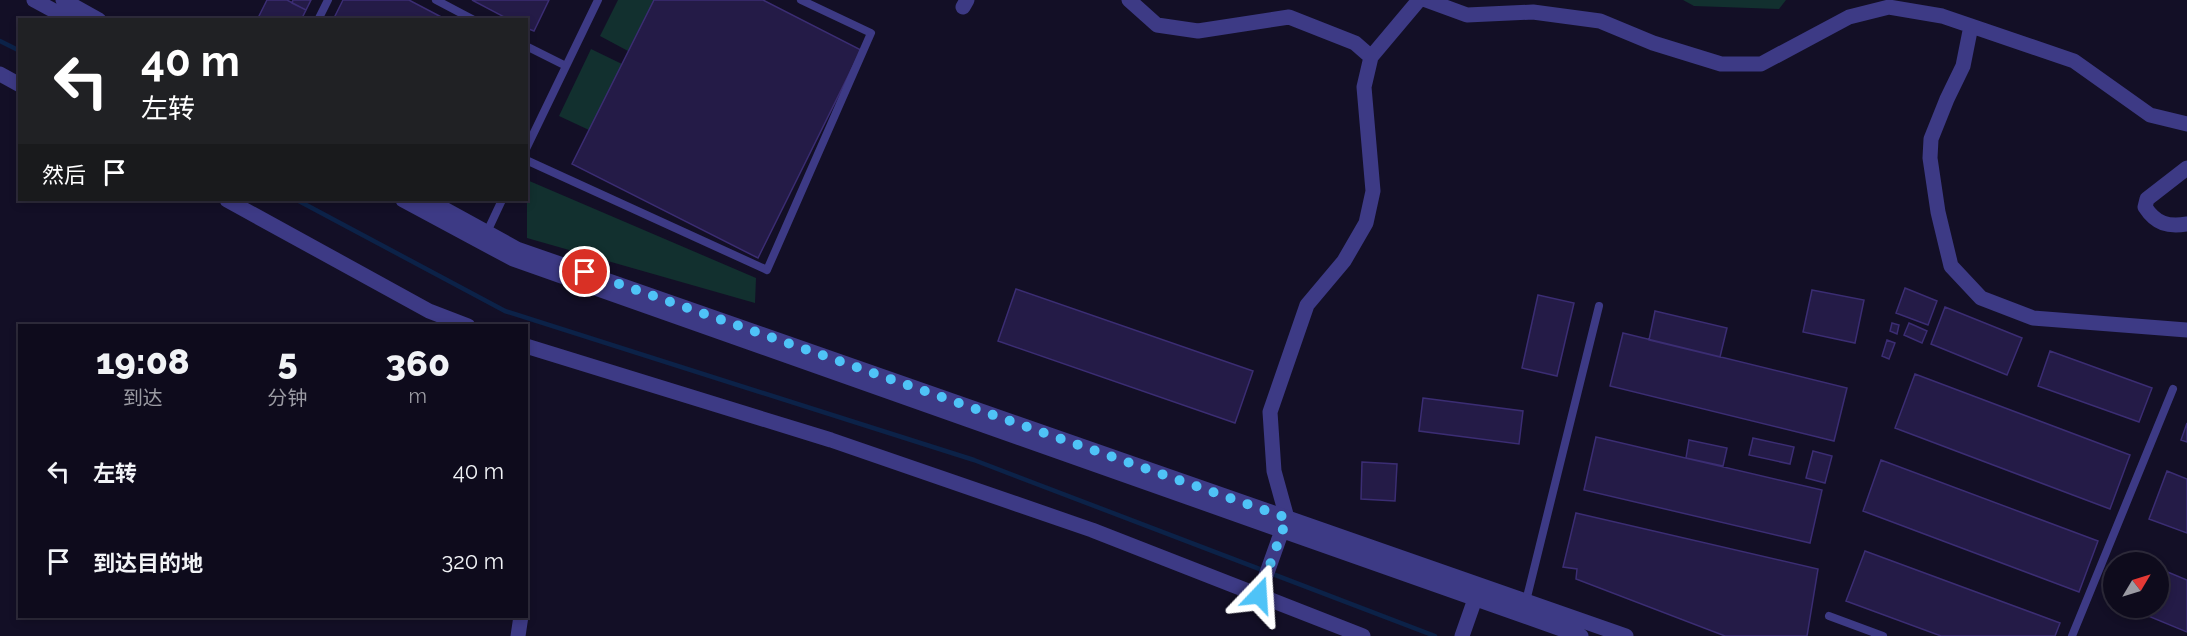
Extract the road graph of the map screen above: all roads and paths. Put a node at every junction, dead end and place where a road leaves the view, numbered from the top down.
1 (34, 0) edge
2 (63, 0) edge
3 (328, 0) edge
4 (436, 0) edge
5 (598, 0) edge
6 (801, 0) edge
7 (1129, 0) edge
8 (1419, 0) edge
9 (1426, 0) edge
10 (66, 18) edge
11 (95, 18) edge
12 (319, 18) edge
13 (470, 18) edge
14 (1971, 26) junction
15 (528, 47) edge
16 (1371, 57) junction
17 (566, 66) junction
18 (0, 74) edge
19 (18, 84) edge
20 (2187, 124) edge
21 (528, 145) edge
22 (528, 161) edge
23 (2187, 168) edge
24 (229, 201) edge
25 (405, 201) edge
26 (430, 201) edge
27 (502, 201) edge
28 (2187, 224) edge
29 (487, 232) junction
30 (1599, 306) dead end
31 (463, 324) edge
32 (2187, 330) edge
33 (528, 347) edge
34 (2173, 389) dead end
35 (1284, 524) junction
36 (1259, 595) junction
37 (1476, 599) junction
38 (1526, 601) junction
39 (1829, 616) dead end
40 (521, 618) edge
41 (518, 636) edge
42 (1363, 636) edge
43 (1462, 636) edge
44 (1581, 636) edge
45 (1626, 636) edge
46 (1883, 636) edge
47 (2072, 636) edge

1 - 10 street
2 - 11 street
3 - 12 lane
4 - 13 lane
5 - 17 lane
6 - 22 lane
7 - 16 street
8 - 16 street
9 - 14 street
14 - 20 street
14 - 32 street
15 - 17 lane
16 - 35 street
17 - 21 lane
18 - 19 street
23 - 28 street
24 - 31 street
25 - 35 street
26 - 29 street
27 - 29 lane
29 - 35 street
30 - 38 lane
33 - 36 street
34 - 47 lane
35 - 36 street
35 - 37 street
35 - 38 street
36 - 42 street
37 - 43 street
37 - 44 street
38 - 45 street
39 - 46 lane
40 - 41 street

